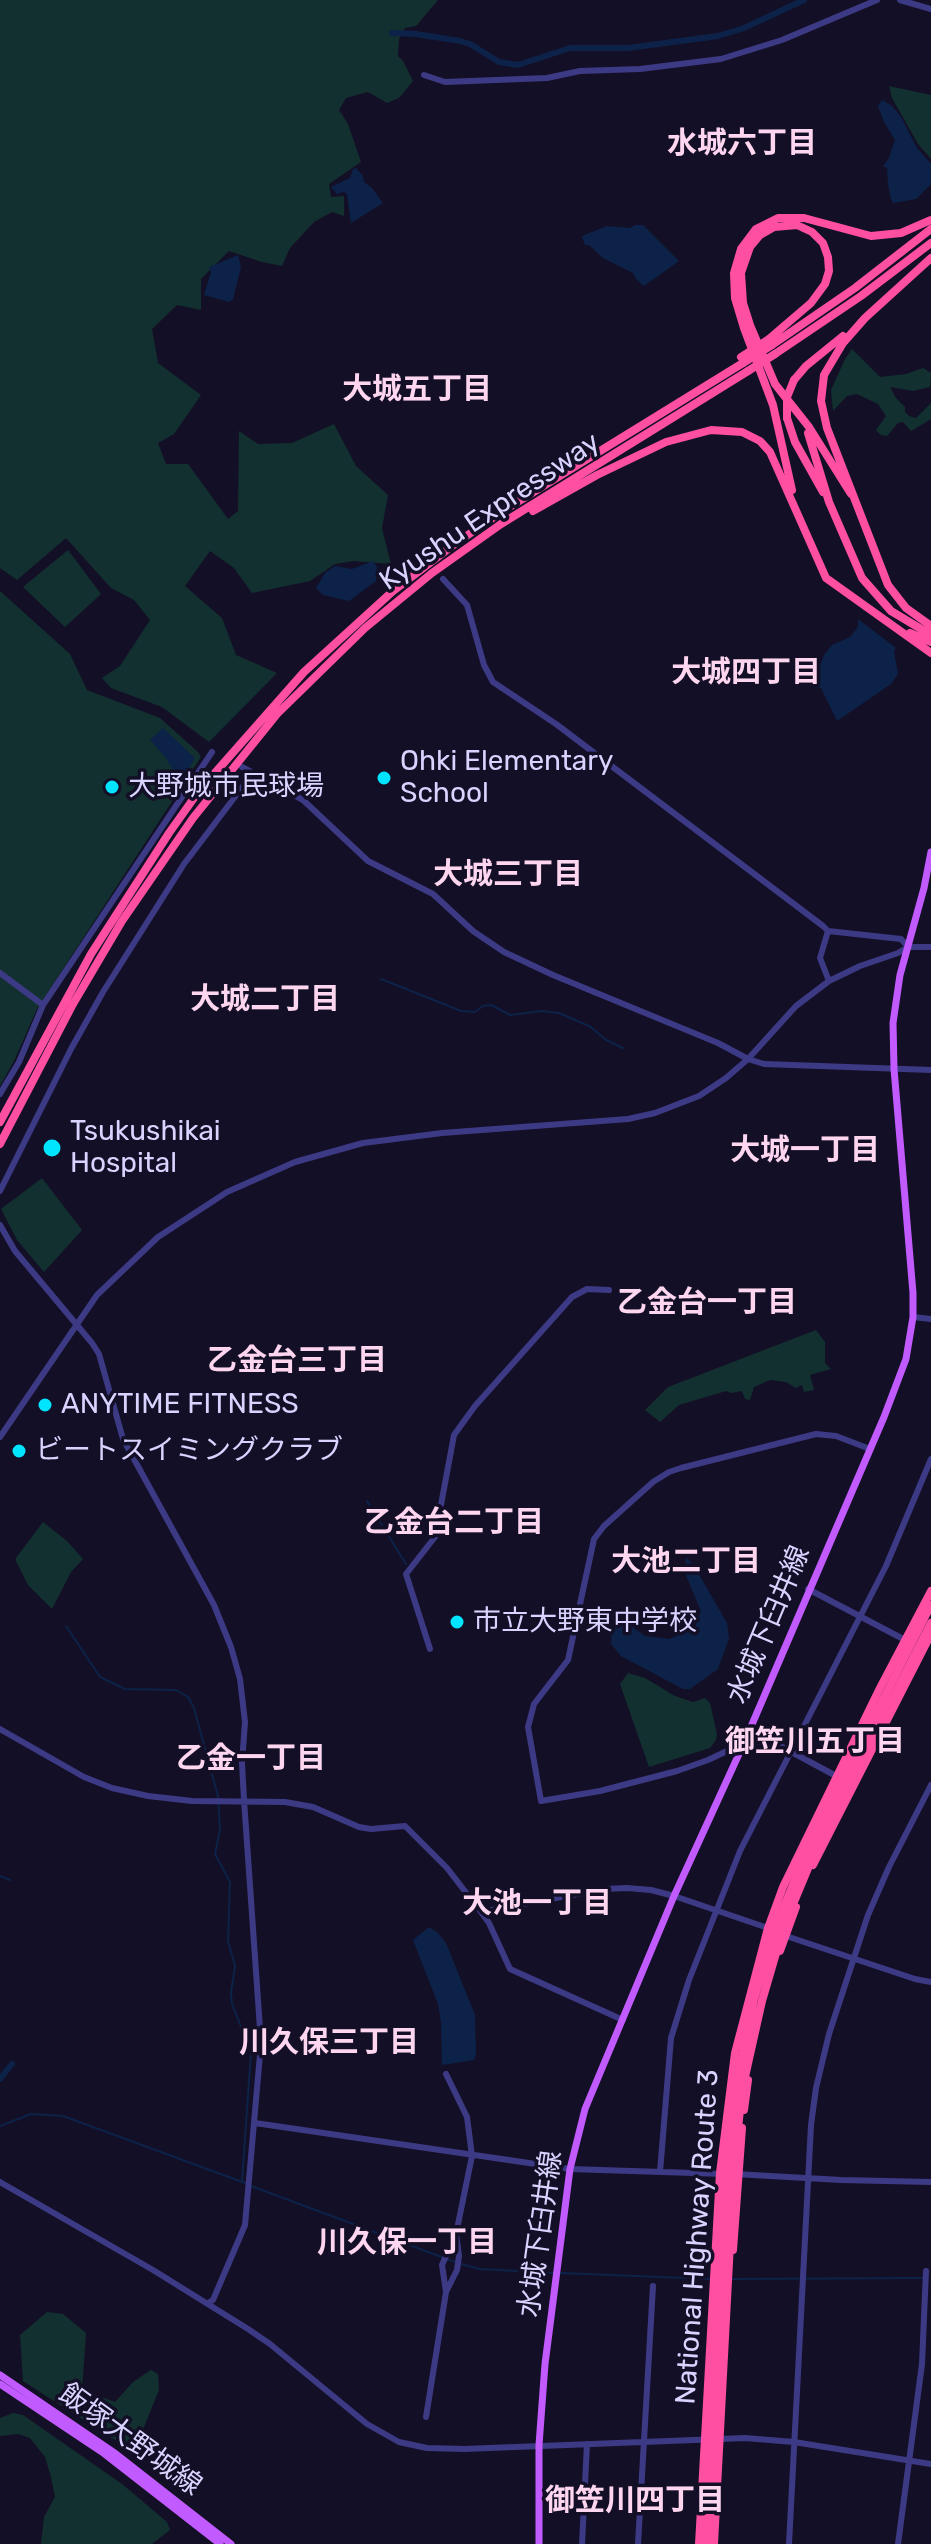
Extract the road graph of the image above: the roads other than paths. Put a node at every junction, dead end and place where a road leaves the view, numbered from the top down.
1 (877, 0) edge
2 (900, 0) edge
3 (931, 9) edge
4 (424, 75) dead end
5 (931, 220) edge
6 (931, 229) edge
7 (931, 243) edge
8 (931, 258) edge
9 (865, 318) junction
10 (772, 346) junction
11 (744, 364) junction
12 (793, 408) junction
13 (851, 494) junction
14 (829, 502) junction
15 (799, 514) junction
16 (443, 579) dead end
17 (398, 599) junction
18 (931, 626) edge
19 (931, 635) edge
20 (931, 648) edge
21 (212, 752) dead end
22 (242, 767) dead end
23 (253, 773) junction
24 (931, 852) edge
25 (828, 931) junction
26 (908, 947) junction
27 (931, 947) edge
28 (0, 973) edge
29 (829, 981) junction
30 (43, 1005) junction
31 (748, 1059) junction
32 (894, 1069) junction
33 (931, 1070) edge
34 (0, 1094) edge
35 (0, 1122) edge
36 (0, 1144) edge
37 (0, 1191) edge
38 (0, 1225) edge
39 (609, 1290) dead end
40 (913, 1317) junction
41 (931, 1319) edge
42 (76, 1323) junction
43 (0, 1437) edge
44 (870, 1449) junction
45 (931, 1459) edge
46 (808, 1589) junction
47 (931, 1591) edge
48 (931, 1605) edge
49 (861, 1618) junction
50 (931, 1623) edge
51 (931, 1634) edge
52 (905, 1640) junction
53 (430, 1649) dead end
54 (927, 1652) edge
55 (0, 1729) edge
56 (744, 1743) junction
57 (792, 1752) junction
58 (838, 1777) junction
59 (931, 1785) edge
60 (244, 1800) junction
61 (674, 1896) junction
62 (716, 1910) junction
63 (481, 1912) junction
64 (768, 1928) junction
65 (786, 1936) junction
66 (853, 1957) junction
67 (931, 1982) edge
68 (623, 2020) junction
69 (446, 2074) dead end
70 (255, 2123) junction
71 (472, 2156) junction
72 (570, 2169) junction
73 (660, 2172) junction
74 (720, 2173) junction
75 (739, 2174) junction
76 (808, 2177) junction
77 (0, 2182) edge
78 (930, 2182) edge
79 (456, 2234) junction
80 (926, 2271) dead end
81 (653, 2286) dead end
82 (446, 2292) junction
83 (208, 2303) junction
84 (0, 2375) edge
85 (0, 2384) edge
86 (426, 2417) dead end
87 (705, 2438) junction
88 (723, 2438) junction
89 (645, 2442) junction
90 (794, 2442) junction
91 (587, 2444) junction
92 (539, 2445) junction
93 (912, 2461) junction
94 (931, 2464) edge
95 (210, 2533) junction
96 (220, 2544) edge
97 (231, 2544) edge
98 (539, 2544) edge
99 (582, 2544) edge
100 (638, 2544) edge
101 (699, 2544) edge
102 (706, 2544) edge
103 (716, 2544) edge
104 (789, 2544) edge
105 (898, 2544) edge

1 - 4 street
2 - 3 street
5 - 15 highway
6 - 10 highway, Kyushu Expressway
7 - 10 highway, Kyushu Expressway
8 - 9 highway
9 - 13 highway
9 - 14 highway, bridge
10 - 11 highway, Kyushu Expressway, bridge
10 - 12 highway
11 - 17 highway, Kyushu Expressway
11 - 35 highway, Kyushu Expressway
12 - 13 highway
12 - 14 highway
13 - 18 highway
14 - 19 highway
15 - 17 highway
15 - 20 highway
16 - 25 street
17 - 36 highway, Kyushu Expressway
21 - 30 street
22 - 23 street
23 - 31 street
23 - 37 street
24 - 26 main road, 水城下臼井線
25 - 26 street
25 - 29 street
26 - 27 street
26 - 29 street
26 - 32 main road, 水城下臼井線
28 - 30 street
29 - 31 street
30 - 34 street
31 - 32 street
31 - 42 street
32 - 33 street
32 - 40 main road, 水城下臼井線
38 - 42 street
39 - 53 street
40 - 41 street
40 - 44 main road, 水城下臼井線
42 - 43 street
42 - 60 street
44 - 46 main road, 水城下臼井線
44 - 56 street
45 - 49 street
46 - 49 street
46 - 56 main road, 水城下臼井線
47 - 52 highway, National Highway Route 3
48 - 102 highway, bridge
49 - 52 street
49 - 57 street
50 - 103 highway, bridge
51 - 54 highway, National Highway Route 3
52 - 54 street
52 - 58 highway, National Highway Route 3
54 - 65 highway, National Highway Route 3
55 - 60 street
56 - 57 street
56 - 61 main road, 水城下臼井線
57 - 58 street
57 - 62 street
58 - 64 highway, National Highway Route 3
59 - 66 street
60 - 63 street
60 - 70 street
61 - 62 street
61 - 63 street
61 - 68 main road, 水城下臼井線
62 - 64 street
62 - 73 street
63 - 68 street
64 - 74 highway, National Highway Route 3
65 - 66 street
65 - 75 highway, National Highway Route 3
66 - 67 street
66 - 76 street
68 - 72 main road, 水城下臼井線
69 - 71 street
70 - 71 street
70 - 83 street
71 - 72 street
71 - 79 street
72 - 73 street
72 - 92 main road, 水城下臼井線
73 - 74 street
74 - 75 street
74 - 87 highway, National Highway Route 3
75 - 76 street
75 - 88 highway, National Highway Route 3
76 - 78 street
76 - 90 street
77 - 83 street
79 - 82 street
79 - 82 street
80 - 93 street
81 - 89 street
82 - 86 street
83 - 92 street
84 - 95 main road, 飯塚大野城線
85 - 95 main road, 飯塚大野城線
87 - 88 street
87 - 89 street
87 - 101 highway, National Highway Route 3
88 - 90 street
88 - 103 highway, National Highway Route 3
89 - 91 street
89 - 100 street
90 - 93 street
90 - 104 street
91 - 92 street
91 - 99 street
92 - 98 main road, 水城下臼井線
93 - 94 street
93 - 105 street
95 - 96 main road, 飯塚大野城線
95 - 97 main road, 飯塚大野城線

